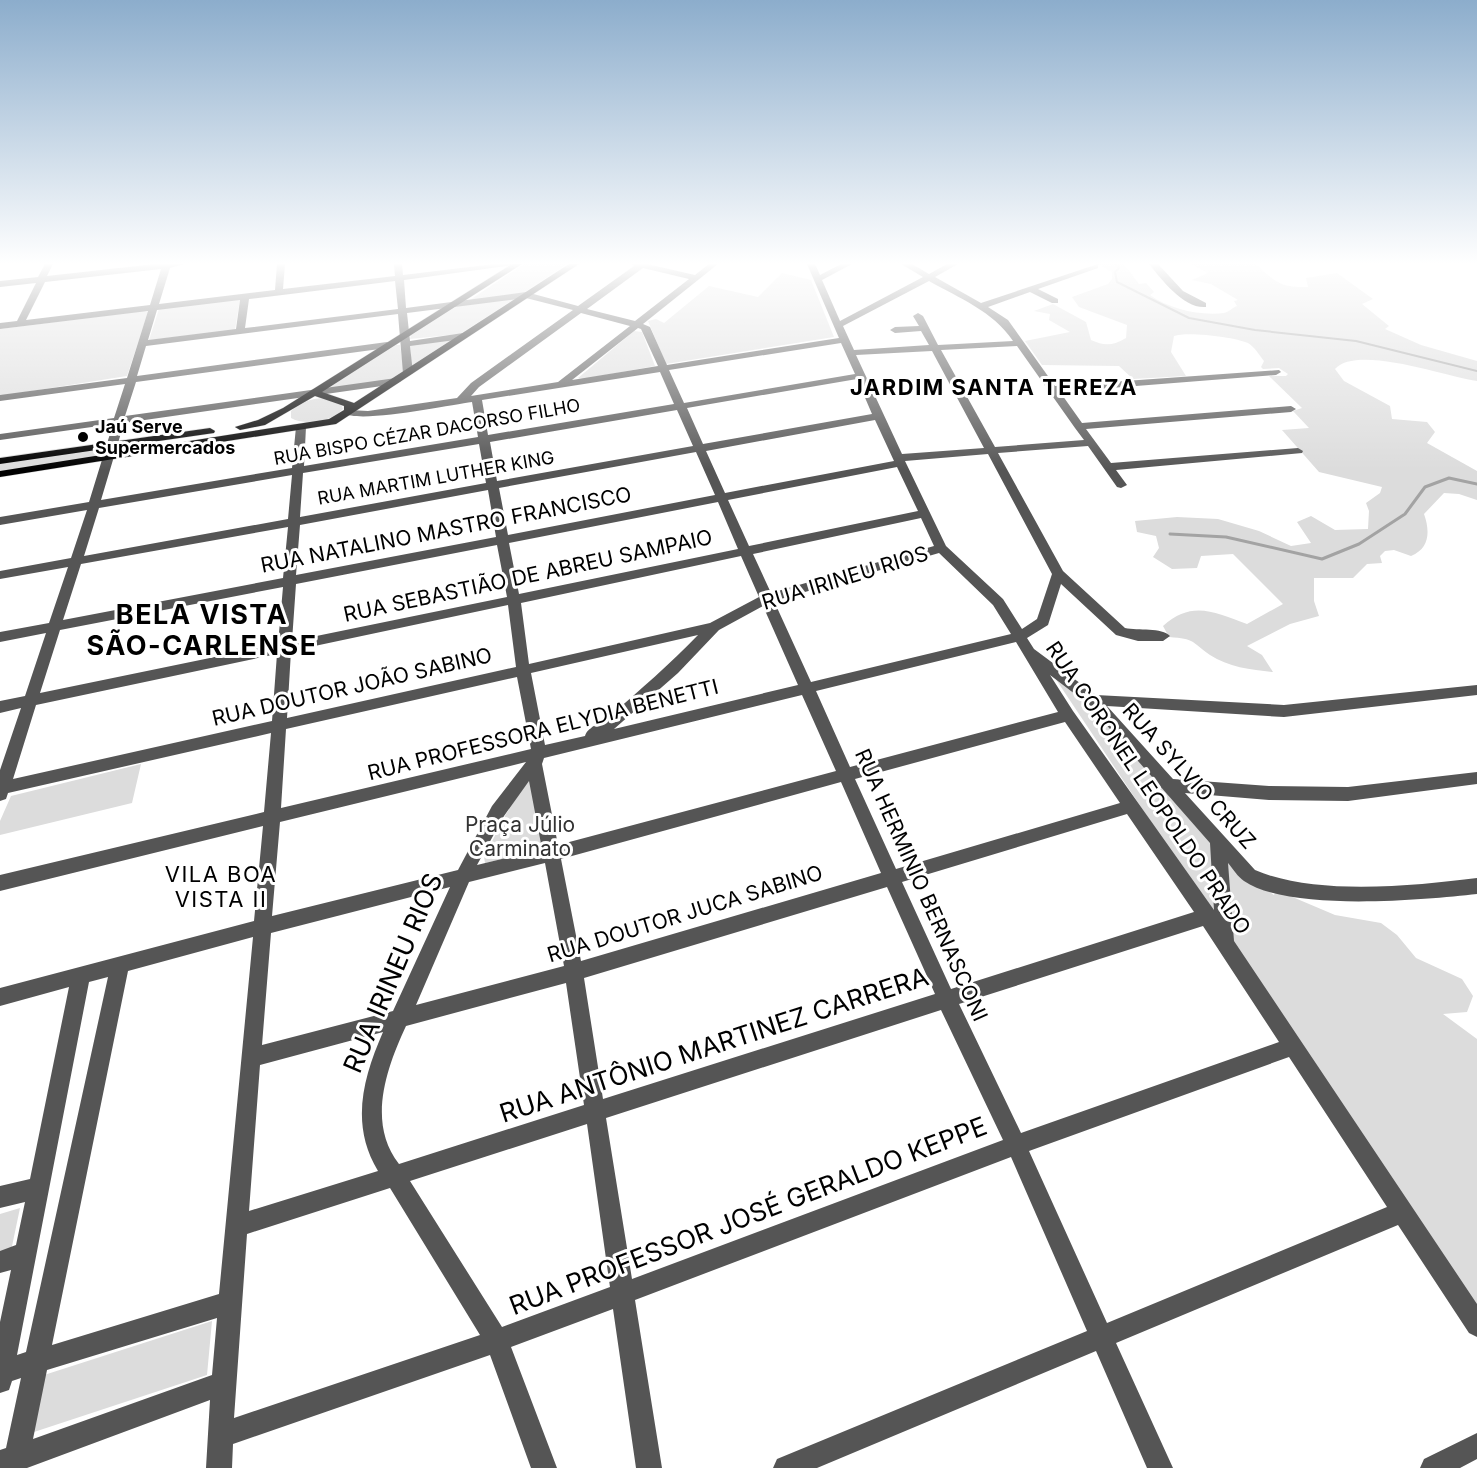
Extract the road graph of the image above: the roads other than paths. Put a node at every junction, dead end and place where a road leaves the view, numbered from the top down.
1 (146, 333) edge
2 (236, 333) edge
3 (404, 333) edge
4 (415, 333) edge
5 (468, 333) edge
6 (548, 333) edge
7 (628, 333) edge
8 (647, 333) edge
9 (842, 333) edge
10 (927, 333) edge
11 (1012, 333) edge
12 (463, 336) junction
13 (405, 340) junction
14 (844, 340) junction
15 (1019, 343) junction
16 (142, 344) junction
17 (387, 345) junction
18 (936, 347) junction
19 (850, 353) junction
20 (663, 369) junction
21 (1276, 372) dead end
22 (408, 373) junction
23 (860, 376) junction
24 (130, 381) junction
25 (396, 381) junction
26 (560, 385) junction
27 (1053, 389) junction
28 (312, 392) junction
29 (0, 398) edge
30 (468, 400) junction
31 (680, 405) junction
32 (1291, 409) dead end
33 (287, 410) junction
34 (349, 413) junction
35 (368, 414) junction
36 (878, 416) junction
37 (118, 420) junction
38 (332, 422) junction
39 (1079, 426) junction
40 (301, 427) junction
41 (0, 437) edge
42 (484, 440) junction
43 (1090, 443) junction
44 (700, 449) junction
45 (991, 450) junction
46 (111, 451) junction
47 (1298, 451) dead end
48 (899, 460) junction
49 (0, 462) edge
50 (1108, 467) junction
51 (297, 471) junction
52 (0, 474) edge
53 (1121, 485) dead end
54 (494, 486) junction
55 (721, 496) junction
56 (93, 505) junction
57 (923, 514) junction
58 (0, 521) edge
59 (293, 522) junction
60 (501, 539) junction
61 (941, 548) junction
62 (746, 552) junction
63 (74, 562) junction
64 (1058, 574) junction
65 (0, 575) edge
66 (289, 581) junction
67 (768, 598) junction
68 (514, 601) junction
69 (54, 627) junction
70 (714, 627) junction
71 (1163, 636) dead end
72 (0, 637) edge
73 (1023, 644) junction
74 (283, 649) junction
75 (523, 670) junction
76 (809, 688) junction
77 (1477, 690) edge
78 (1093, 700) junction
79 (31, 701) junction
80 (0, 707) edge
81 (1068, 715) junction
82 (279, 725) junction
83 (581, 742) junction
84 (536, 758) junction
85 (846, 774) junction
86 (1477, 778) edge
87 (1171, 785) junction
88 (1, 790) edge
89 (1129, 807) junction
90 (272, 818) junction
91 (1218, 840) junction
92 (552, 854) junction
93 (464, 876) junction
94 (891, 876) junction
95 (0, 883) edge
96 (1476, 888) edge
97 (1208, 916) junction
98 (261, 927) junction
99 (1226, 943) junction
100 (120, 965) junction
101 (574, 972) junction
102 (81, 976) junction
103 (0, 997) edge
104 (947, 1001) junction
105 (401, 1018) junction
106 (1294, 1046) junction
107 (251, 1058) junction
108 (596, 1112) junction
109 (1016, 1145) junction
110 (395, 1176) junction
111 (40, 1186) junction
112 (0, 1197) edge
113 (1402, 1212) junction
114 (237, 1226) junction
115 (27, 1253) junction
116 (0, 1262) edge
117 (624, 1293) junction
118 (230, 1302) junction
119 (1477, 1324) edge
120 (1102, 1337) junction
121 (497, 1341) junction
122 (36, 1363) junction
123 (1, 1377) edge
124 (223, 1383) junction
125 (222, 1435) junction
126 (1477, 1446) edge
127 (10, 1463) edge
128 (219, 1468) edge
129 (544, 1468) edge
130 (649, 1468) edge
131 (786, 1468) edge
132 (1160, 1468) edge
133 (1433, 1468) edge

1 - 16 street
2 - 16 street
3 - 13 street
4 - 13 main road
5 - 12 main road
6 - 30 street
7 - 26 street
8 - 20 street, RUA HERMINIO BERNASCONI
9 - 14 street, RUA CORONEL LEOPOLDO PRADO
10 - 18 street
11 - 15 street
12 - 13 street
12 - 22 main road
13 - 17 main road
13 - 22 street
14 - 19 street, RUA CORONEL LEOPOLDO PRADO
14 - 20 street
15 - 18 street
15 - 27 street
16 - 24 street
17 - 24 street
17 - 28 main road
18 - 19 street
18 - 45 street
19 - 23 street, RUA CORONEL LEOPOLDO PRADO
20 - 26 street
20 - 31 street, RUA HERMINIO BERNASCONI
21 - 27 street
22 - 25 main road
23 - 31 street, RUA BISPO CÉZAR DACORSO FILHO
23 - 36 street, RUA CORONEL LEOPOLDO PRADO
24 - 29 street
24 - 37 street
25 - 28 street
25 - 34 main road
26 - 30 street
27 - 39 street
28 - 33 main road
28 - 34 main road
28 - 37 street
30 - 35 street
30 - 42 street
31 - 42 street, RUA BISPO CÉZAR DACORSO FILHO
31 - 44 street, RUA HERMINIO BERNASCONI
32 - 39 street
33 - 40 main road
33 - 46 main road
34 - 35 street
34 - 38 main road
35 - 38 street
36 - 44 street, RUA MARTIM LUTHER KING
36 - 48 street, RUA CORONEL LEOPOLDO PRADO
37 - 41 street
37 - 46 street
38 - 40 main road
39 - 43 street
40 - 46 main road
40 - 51 street
42 - 51 street, RUA BISPO CÉZAR DACORSO FILHO
42 - 54 street
43 - 45 street, RUA NATALINO MASTRO FRANCISCO
43 - 50 street
44 - 54 street, RUA MARTIM LUTHER KING
44 - 55 street, RUA HERMINIO BERNASCONI
45 - 48 street, RUA NATALINO MASTRO FRANCISCO
45 - 64 street
46 - 49 main road
46 - 52 main road
46 - 56 street
47 - 50 street
48 - 55 street, RUA NATALINO MASTRO FRANCISCO
48 - 57 street, RUA CORONEL LEOPOLDO PRADO
50 - 53 street
51 - 56 street, RUA BISPO CÉZAR DACORSO FILHO
51 - 59 street
54 - 59 street, RUA MARTIM LUTHER KING
54 - 60 street
55 - 60 street, RUA NATALINO MASTRO FRANCISCO
55 - 62 street, RUA HERMINIO BERNASCONI
56 - 58 street, RUA BISPO CÉZAR DACORSO FILHO
56 - 63 street
57 - 61 street, RUA CORONEL LEOPOLDO PRADO
57 - 62 street, RUA SEBASTIÃO DE ABREU SAMPAIO
59 - 63 street, RUA MARTIM LUTHER KING
59 - 66 street
60 - 66 street, RUA NATALINO MASTRO FRANCISCO
60 - 68 street
61 - 67 street, RUA IRINEU RIOS
61 - 73 street, RUA CORONEL LEOPOLDO PRADO
62 - 67 street, RUA HERMINIO BERNASCONI
62 - 68 street, RUA SEBASTIÃO DE ABREU SAMPAIO
63 - 65 street, RUA MARTIM LUTHER KING
63 - 69 street
64 - 71 street
64 - 73 street, RUA PROFESSORA ELYDIA BENETTI
66 - 69 street, RUA NATALINO MASTRO FRANCISCO
66 - 74 street
67 - 70 street, RUA IRINEU RIOS
67 - 76 street, RUA HERMINIO BERNASCONI
68 - 74 street, RUA SEBASTIÃO DE ABREU SAMPAIO
68 - 75 street
69 - 72 street, RUA NATALINO MASTRO FRANCISCO
69 - 79 street
70 - 75 street, RUA DOUTOR JOÃO SABINO
70 - 83 street, RUA IRINEU RIOS
73 - 76 street, RUA PROFESSORA ELYDIA BENETTI
73 - 78 street, RUA SYLVIO CRUZ
73 - 81 street, RUA CORONEL LEOPOLDO PRADO
74 - 79 street, RUA SEBASTIÃO DE ABREU SAMPAIO
74 - 82 street
75 - 82 street, RUA DOUTOR JOÃO SABINO
75 - 84 street
76 - 83 street, RUA PROFESSORA ELYDIA BENETTI
76 - 85 street, RUA HERMINIO BERNASCONI
77 - 78 street
78 - 87 street, RUA SYLVIO CRUZ
79 - 80 street, RUA SEBASTIÃO DE ABREU SAMPAIO
79 - 88 street
81 - 85 street
81 - 89 street, RUA CORONEL LEOPOLDO PRADO
82 - 88 street, RUA DOUTOR JOÃO SABINO
82 - 90 street
83 - 84 street, RUA PROFESSORA ELYDIA BENETTI
84 - 90 street, RUA PROFESSORA ELYDIA BENETTI
84 - 92 street
84 - 93 street, RUA IRINEU RIOS
85 - 92 street
85 - 94 street, RUA HERMINIO BERNASCONI
86 - 87 street
87 - 91 street, RUA SYLVIO CRUZ
89 - 94 street, RUA DOUTOR JUCA SABINO
89 - 97 street, RUA CORONEL LEOPOLDO PRADO
90 - 95 street, RUA PROFESSORA ELYDIA BENETTI
90 - 98 street
91 - 96 street, RUA SYLVIO CRUZ
91 - 99 street
92 - 93 street
92 - 101 street
93 - 98 street
93 - 105 street, RUA IRINEU RIOS
94 - 101 street, RUA DOUTOR JUCA SABINO
94 - 104 street, RUA HERMINIO BERNASCONI
97 - 99 street, RUA CORONEL LEOPOLDO PRADO
97 - 104 street, RUA ANTÔNIO MARTINEZ CARRERA
98 - 100 street
98 - 107 street
99 - 106 street, RUA CORONEL LEOPOLDO PRADO
100 - 102 street
100 - 122 street
101 - 105 street, RUA DOUTOR JUCA SABINO
101 - 108 street
102 - 103 street
102 - 111 street
104 - 108 street, RUA ANTÔNIO MARTINEZ CARRERA
104 - 109 street, RUA HERMINIO BERNASCONI
105 - 107 street, RUA DOUTOR JUCA SABINO
105 - 110 street, RUA IRINEU RIOS
106 - 109 street, RUA PROFESSOR JOSÉ GERALDO KEPPE
106 - 113 street, RUA CORONEL LEOPOLDO PRADO
107 - 114 street
108 - 110 street, RUA ANTÔNIO MARTINEZ CARRERA
108 - 117 street
109 - 117 street, RUA PROFESSOR JOSÉ GERALDO KEPPE
109 - 120 street, RUA HERMINIO BERNASCONI
110 - 114 street, RUA ANTÔNIO MARTINEZ CARRERA
110 - 121 street, RUA IRINEU RIOS
111 - 112 street
111 - 115 street
113 - 119 street, RUA CORONEL LEOPOLDO PRADO
113 - 120 street
114 - 118 street
115 - 116 street
115 - 123 street
117 - 121 street, RUA PROFESSOR JOSÉ GERALDO KEPPE
117 - 130 street
118 - 122 street
118 - 124 street
120 - 131 street
120 - 132 street, RUA HERMINIO BERNASCONI
121 - 125 street, RUA PROFESSOR JOSÉ GERALDO KEPPE
121 - 129 street, RUA IRINEU RIOS
122 - 123 street
122 - 127 street
124 - 125 street
124 - 127 street
125 - 128 street
126 - 133 street

